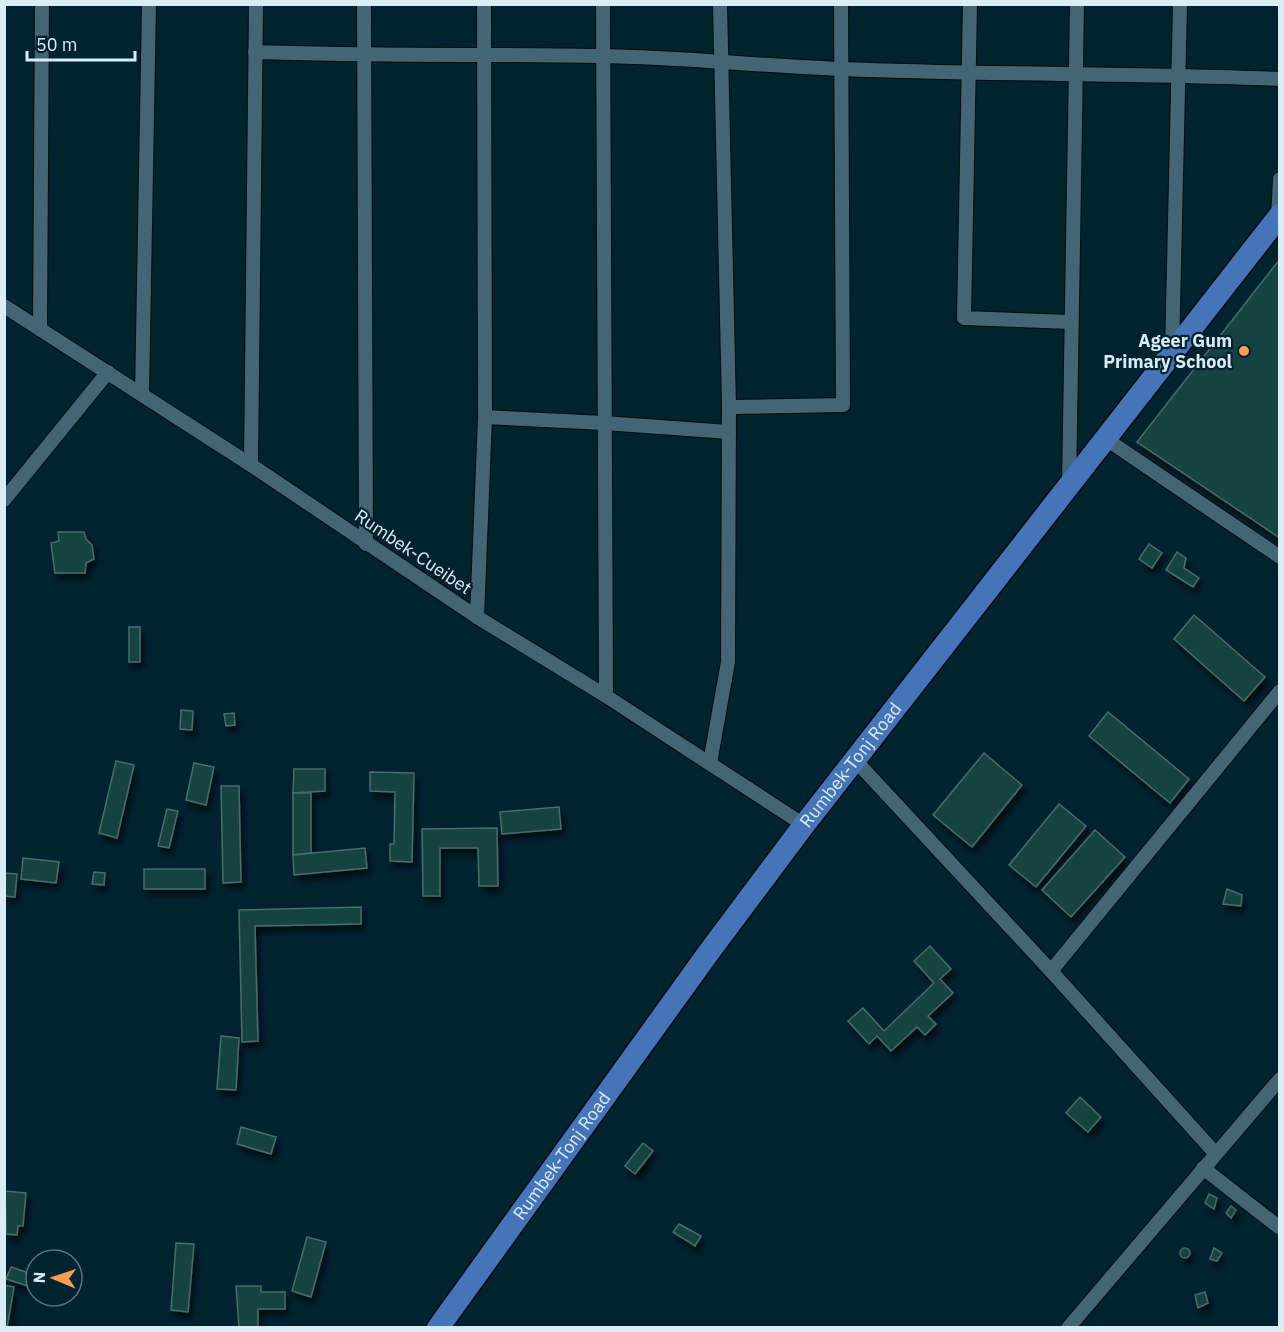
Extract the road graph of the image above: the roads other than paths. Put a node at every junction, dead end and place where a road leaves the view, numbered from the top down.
1 (42, 4) edge
2 (149, 4) edge
3 (256, 4) edge
4 (364, 4) edge
5 (484, 4) edge
6 (603, 4) edge
7 (720, 4) edge
8 (841, 4) edge
9 (970, 4) edge
10 (1077, 4) edge
11 (1180, 4) edge
12 (255, 52) junction
13 (485, 55) junction
14 (364, 56) junction
15 (603, 56) junction
16 (721, 63) junction
17 (841, 69) junction
18 (969, 73) junction
19 (1178, 75) junction
20 (1076, 76) junction
21 (1280, 79) edge
22 (1280, 179) edge
23 (1279, 217) edge
24 (4, 306) edge
25 (1071, 322) junction
26 (40, 329) junction
27 (1172, 354) junction
28 (108, 372) junction
29 (142, 394) junction
30 (729, 407) junction
31 (485, 417) junction
32 (604, 423) junction
33 (729, 432) junction
34 (1106, 439) junction
35 (251, 465) junction
36 (1068, 487) junction
37 (4, 500) edge
38 (366, 544) junction
39 (1280, 557) edge
40 (477, 617) junction
41 (1280, 691) edge
42 (606, 696) junction
43 (855, 760) junction
44 (710, 763) junction
45 (804, 825) junction
46 (1051, 971) junction
47 (1280, 1079) edge
48 (1215, 1153) junction
49 (1203, 1168) junction
50 (1280, 1228) edge
51 (438, 1328) edge
52 (1068, 1328) edge

1 - 26 street
2 - 29 street
3 - 12 street
4 - 14 street
5 - 13 street
6 - 15 street
7 - 16 street
8 - 17 street
9 - 18 street
10 - 20 street
11 - 19 street
12 - 14 street
12 - 35 street
13 - 14 street
13 - 15 street
13 - 31 street
14 - 38 street
15 - 16 street
15 - 32 street
16 - 17 street
16 - 30 street
17 - 18 street
17 - 30 street
18 - 20 street
18 - 25 street
19 - 20 street
19 - 21 street
19 - 27 street
20 - 25 street
22 - 23 street
23 - 27 main road, Rumbek-Tonj Road
24 - 26 street, Rumbek-Cueibet
25 - 36 street
26 - 28 street, Rumbek-Cueibet
27 - 34 main road, Rumbek-Tonj Road
28 - 29 street, Rumbek-Cueibet
28 - 37 street
29 - 35 street, Rumbek-Cueibet
30 - 33 street
31 - 32 street
31 - 40 street
32 - 33 street
32 - 42 street
33 - 44 street
34 - 36 main road, Rumbek-Tonj Road
34 - 39 street
35 - 38 street, Rumbek-Cueibet
36 - 43 main road, Rumbek-Tonj Road
38 - 40 street, Rumbek-Cueibet
40 - 42 street, Rumbek-Cueibet
41 - 46 street
42 - 44 street, Rumbek-Cueibet
43 - 45 main road, Rumbek-Tonj Road
43 - 46 street
44 - 45 street, Rumbek-Cueibet
45 - 51 main road, Rumbek-Tonj Road
46 - 48 street
47 - 48 street
48 - 49 street
49 - 50 street
49 - 52 street

